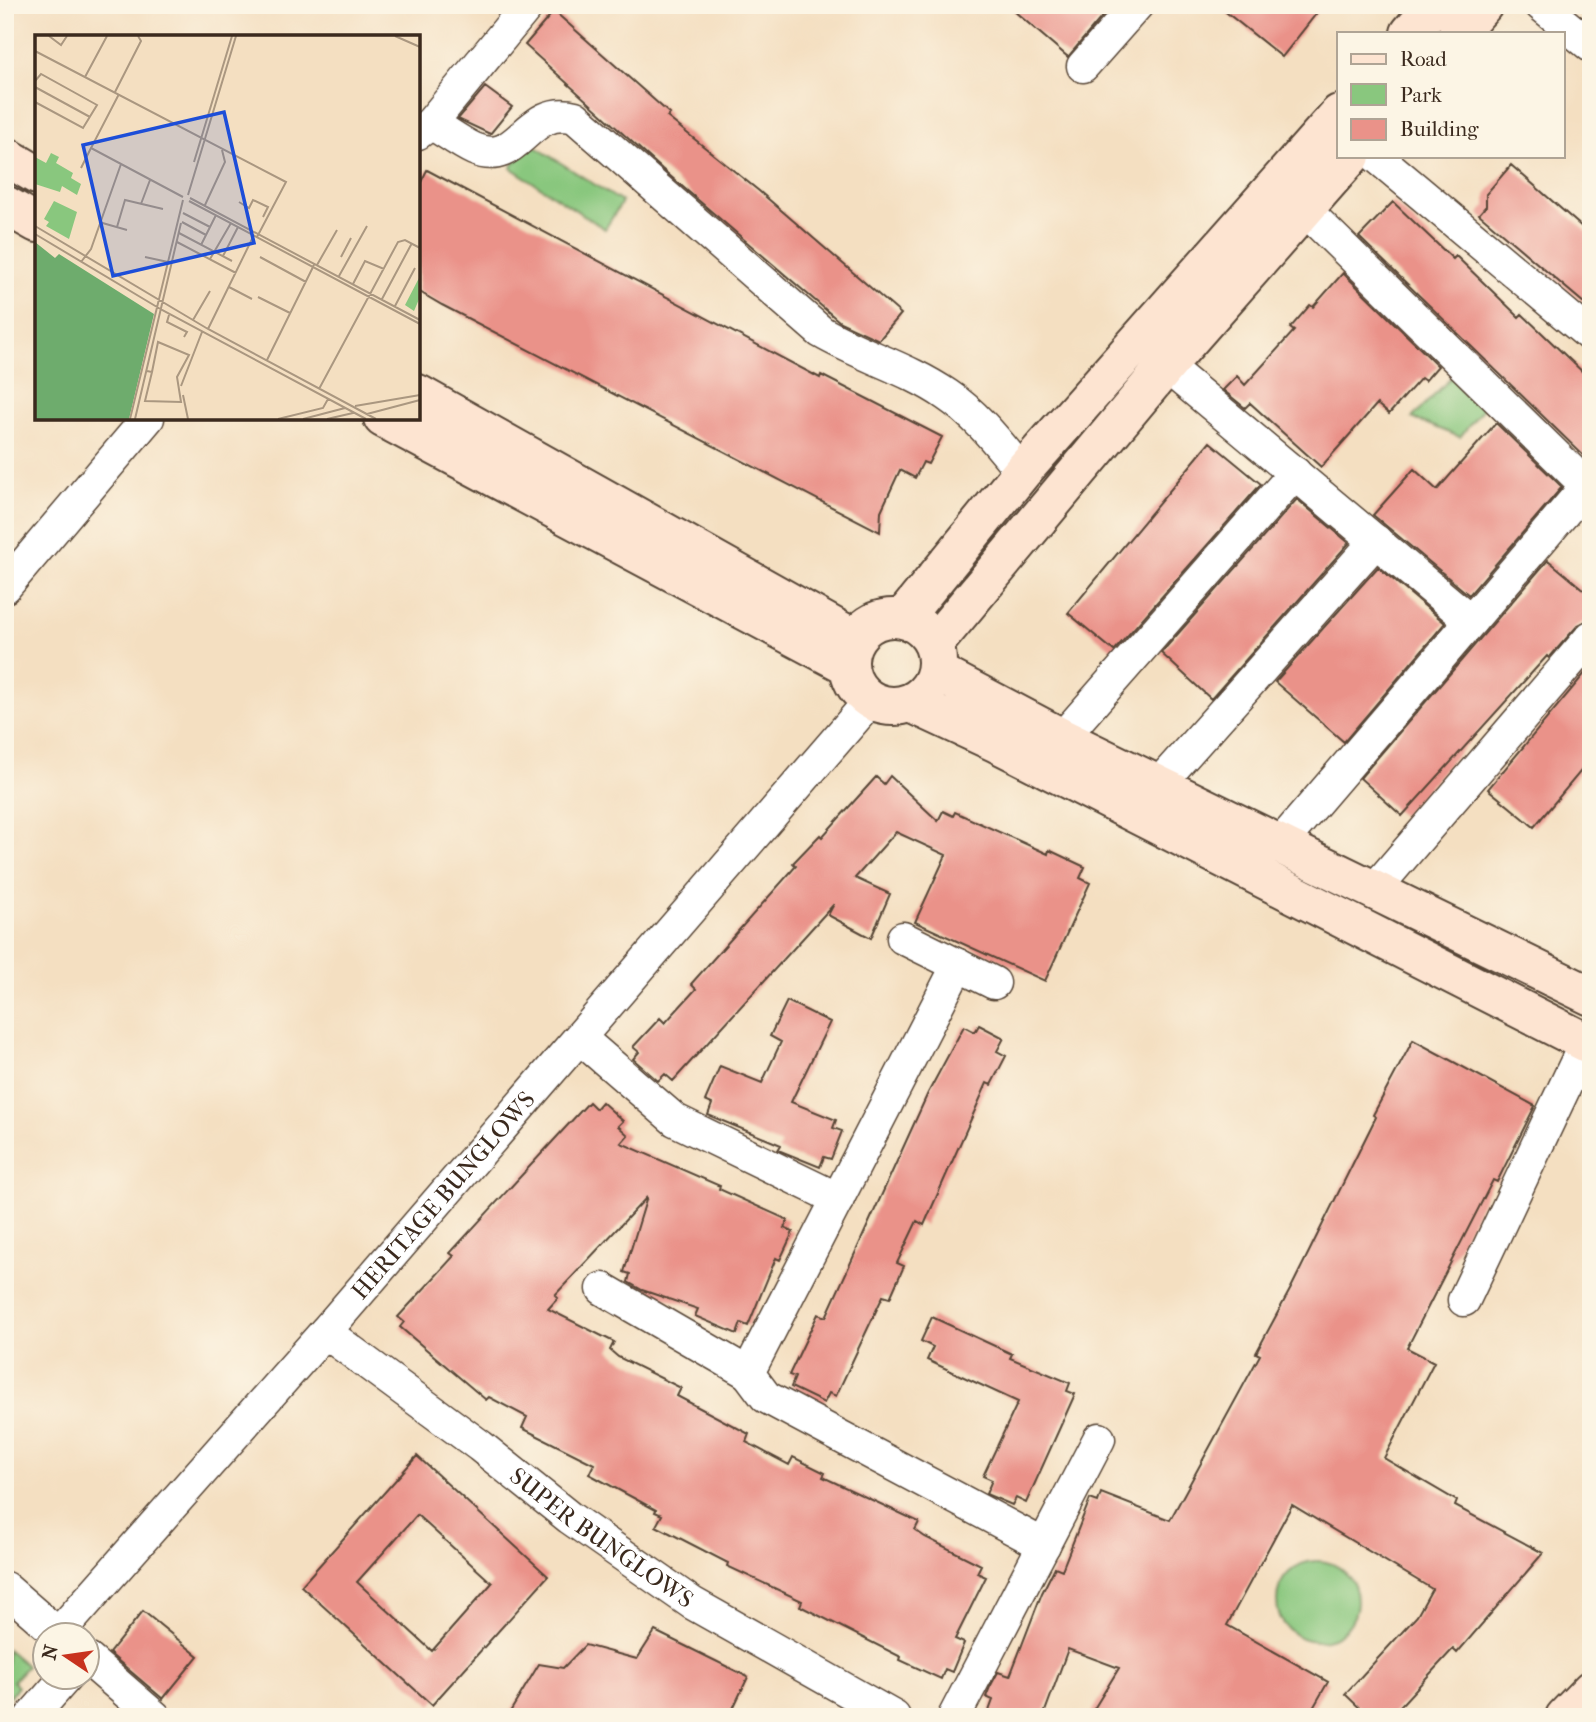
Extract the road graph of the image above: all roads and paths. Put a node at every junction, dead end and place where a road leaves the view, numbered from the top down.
1 (528, 5) edge
2 (1137, 5) edge
3 (1434, 5) edge
4 (1483, 5) edge
5 (1541, 5) edge
6 (1411, 32) edge
7 (1459, 32) edge
8 (1591, 46) edge
9 (1083, 66) dead end
10 (1337, 116) edge
11 (425, 128) edge
12 (5, 156) edge
13 (1349, 158) edge
14 (1378, 158) edge
15 (35, 174) edge
16 (5, 205) edge
17 (1303, 208) junction
18 (35, 222) edge
19 (1591, 336) edge
20 (1166, 366) junction
21 (420, 395) edge
22 (146, 420) edge
23 (387, 420) edge
24 (1022, 472) junction
25 (1295, 472) junction
26 (1589, 486) edge
27 (1376, 541) junction
28 (5, 587) edge
29 (903, 618) junction
30 (1471, 621) junction
31 (1591, 637) edge
32 (852, 653) junction
33 (936, 658) junction
34 (870, 701) junction
35 (911, 703) junction
36 (1062, 738) junction
37 (1158, 785) junction
38 (1280, 844) junction
39 (1374, 890) junction
40 (904, 938) dead end
41 (958, 965) junction
42 (995, 983) dead end
43 (1591, 996) edge
44 (580, 1038) junction
45 (1588, 1044) edge
46 (838, 1199) junction
47 (603, 1289) dead end
48 (1464, 1300) dead end
49 (325, 1332) junction
50 (748, 1373) junction
51 (1099, 1439) dead end
52 (1044, 1545) junction
53 (5, 1588) edge
54 (42, 1620) edge
55 (70, 1620) edge
56 (102, 1671) edge
57 (55, 1690) edge
58 (1591, 1690) edge
59 (31, 1717) edge
60 (155, 1717) edge
61 (894, 1717) edge
62 (954, 1717) edge
63 (1565, 1717) edge

1 - 11 street
2 - 9 street
3 - 6 street
4 - 7 street
5 - 8 street
10 - 24 street
11 - 24 street
12 - 15 street
13 - 17 street
14 - 19 street
16 - 18 street
17 - 20 street
17 - 26 street
20 - 25 street
20 - 33 street
21 - 32 street
22 - 28 street
23 - 32 street
24 - 29 street
25 - 27 street
25 - 36 street
26 - 30 street
27 - 30 street
27 - 37 street
29 - 32 street
29 - 33 street
30 - 38 street
31 - 39 street
32 - 34 street
33 - 35 street
33 - 36 street
34 - 35 street
34 - 44 street, HERITAGE BUNGLOWS
35 - 45 street
36 - 37 street
37 - 38 street
38 - 39 street
39 - 43 street
40 - 41 street
41 - 42 street
41 - 46 street
44 - 46 street
44 - 49 street, HERITAGE BUNGLOWS
45 - 48 street
46 - 50 street
47 - 50 street
49 - 55 street, HERITAGE BUNGLOWS
49 - 61 street, SUPER BUNGLOWS
50 - 52 street
51 - 52 street
52 - 62 street
53 - 54 street, HERITAGE BUNGLOWS
56 - 60 street
57 - 59 street
58 - 63 street

